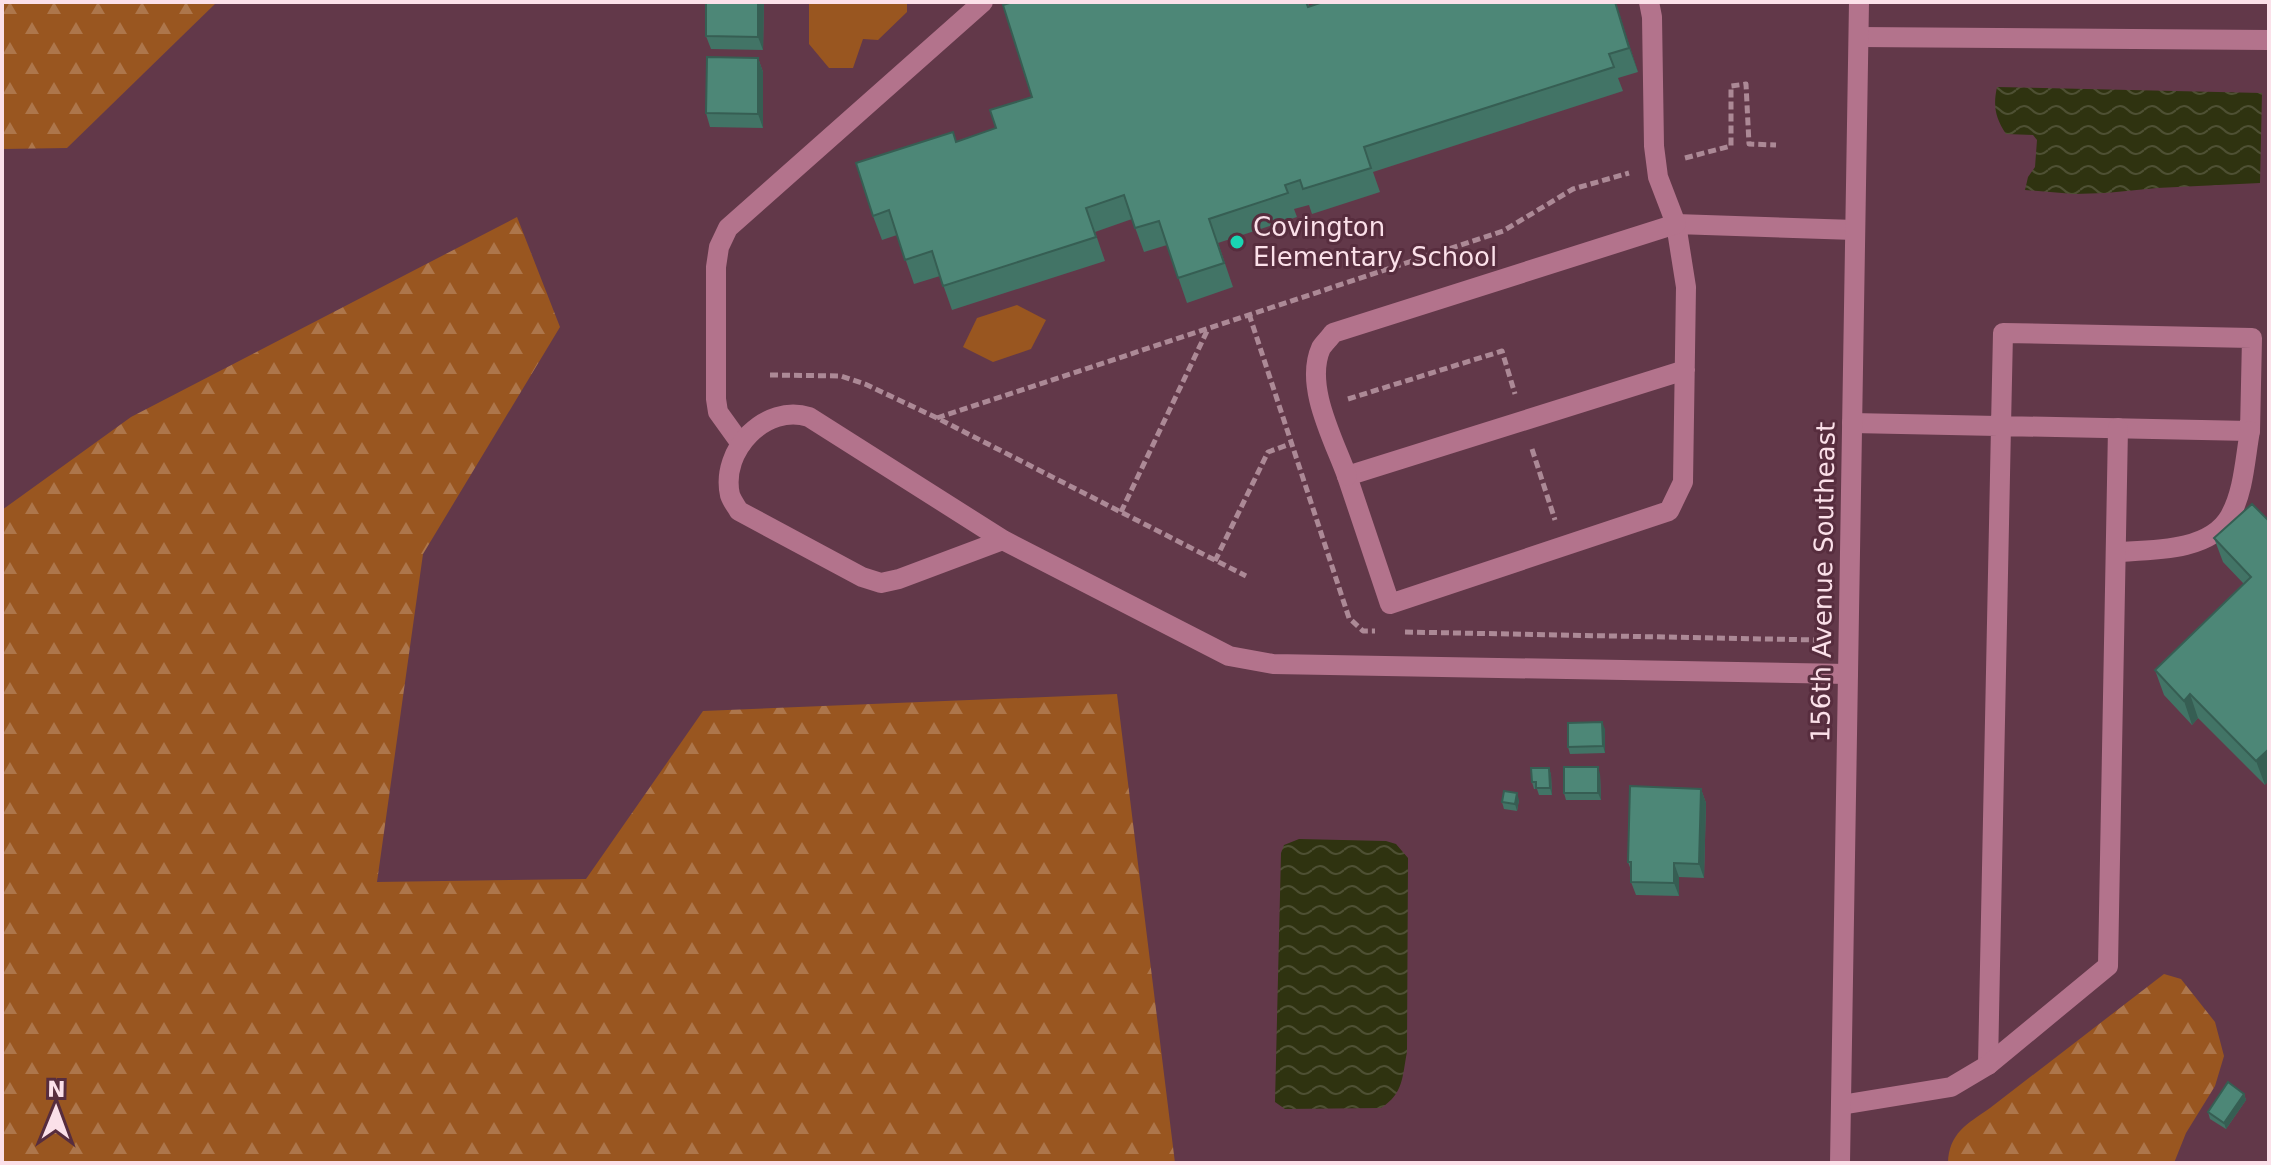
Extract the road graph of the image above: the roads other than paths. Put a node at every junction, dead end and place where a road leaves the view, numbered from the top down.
1 (983, 2) edge
2 (1649, 2) edge
3 (1859, 2) edge
4 (1859, 37) junction
5 (2269, 40) edge
6 (1676, 224) junction
7 (1855, 230) junction
8 (2260, 338) edge
9 (1685, 370) junction
10 (1852, 423) junction
11 (2001, 426) junction
12 (2118, 428) junction
13 (2249, 438) junction
14 (741, 444) junction
15 (2269, 445) edge
16 (1347, 476) junction
17 (1003, 540) junction
18 (2116, 552) junction
19 (1848, 674) junction
20 (1988, 1065) junction
21 (1841, 1105) junction
22 (1840, 1163) edge

1 - 14 street
2 - 6 street
3 - 4 street, 156th Avenue Southeast
4 - 5 street
4 - 7 street, 156th Avenue Southeast
6 - 7 street
6 - 9 street
6 - 16 street
7 - 10 street, 156th Avenue Southeast
8 - 11 street
8 - 13 street
9 - 16 street
9 - 16 street
10 - 11 street
10 - 19 street, 156th Avenue Southeast
11 - 12 street
11 - 20 street
12 - 13 street
12 - 18 street
13 - 15 street
13 - 18 street
14 - 17 street
14 - 17 street
17 - 19 street
18 - 20 street
19 - 21 street, 156th Avenue Southeast
20 - 21 street
21 - 22 street, 156th Avenue Southeast

